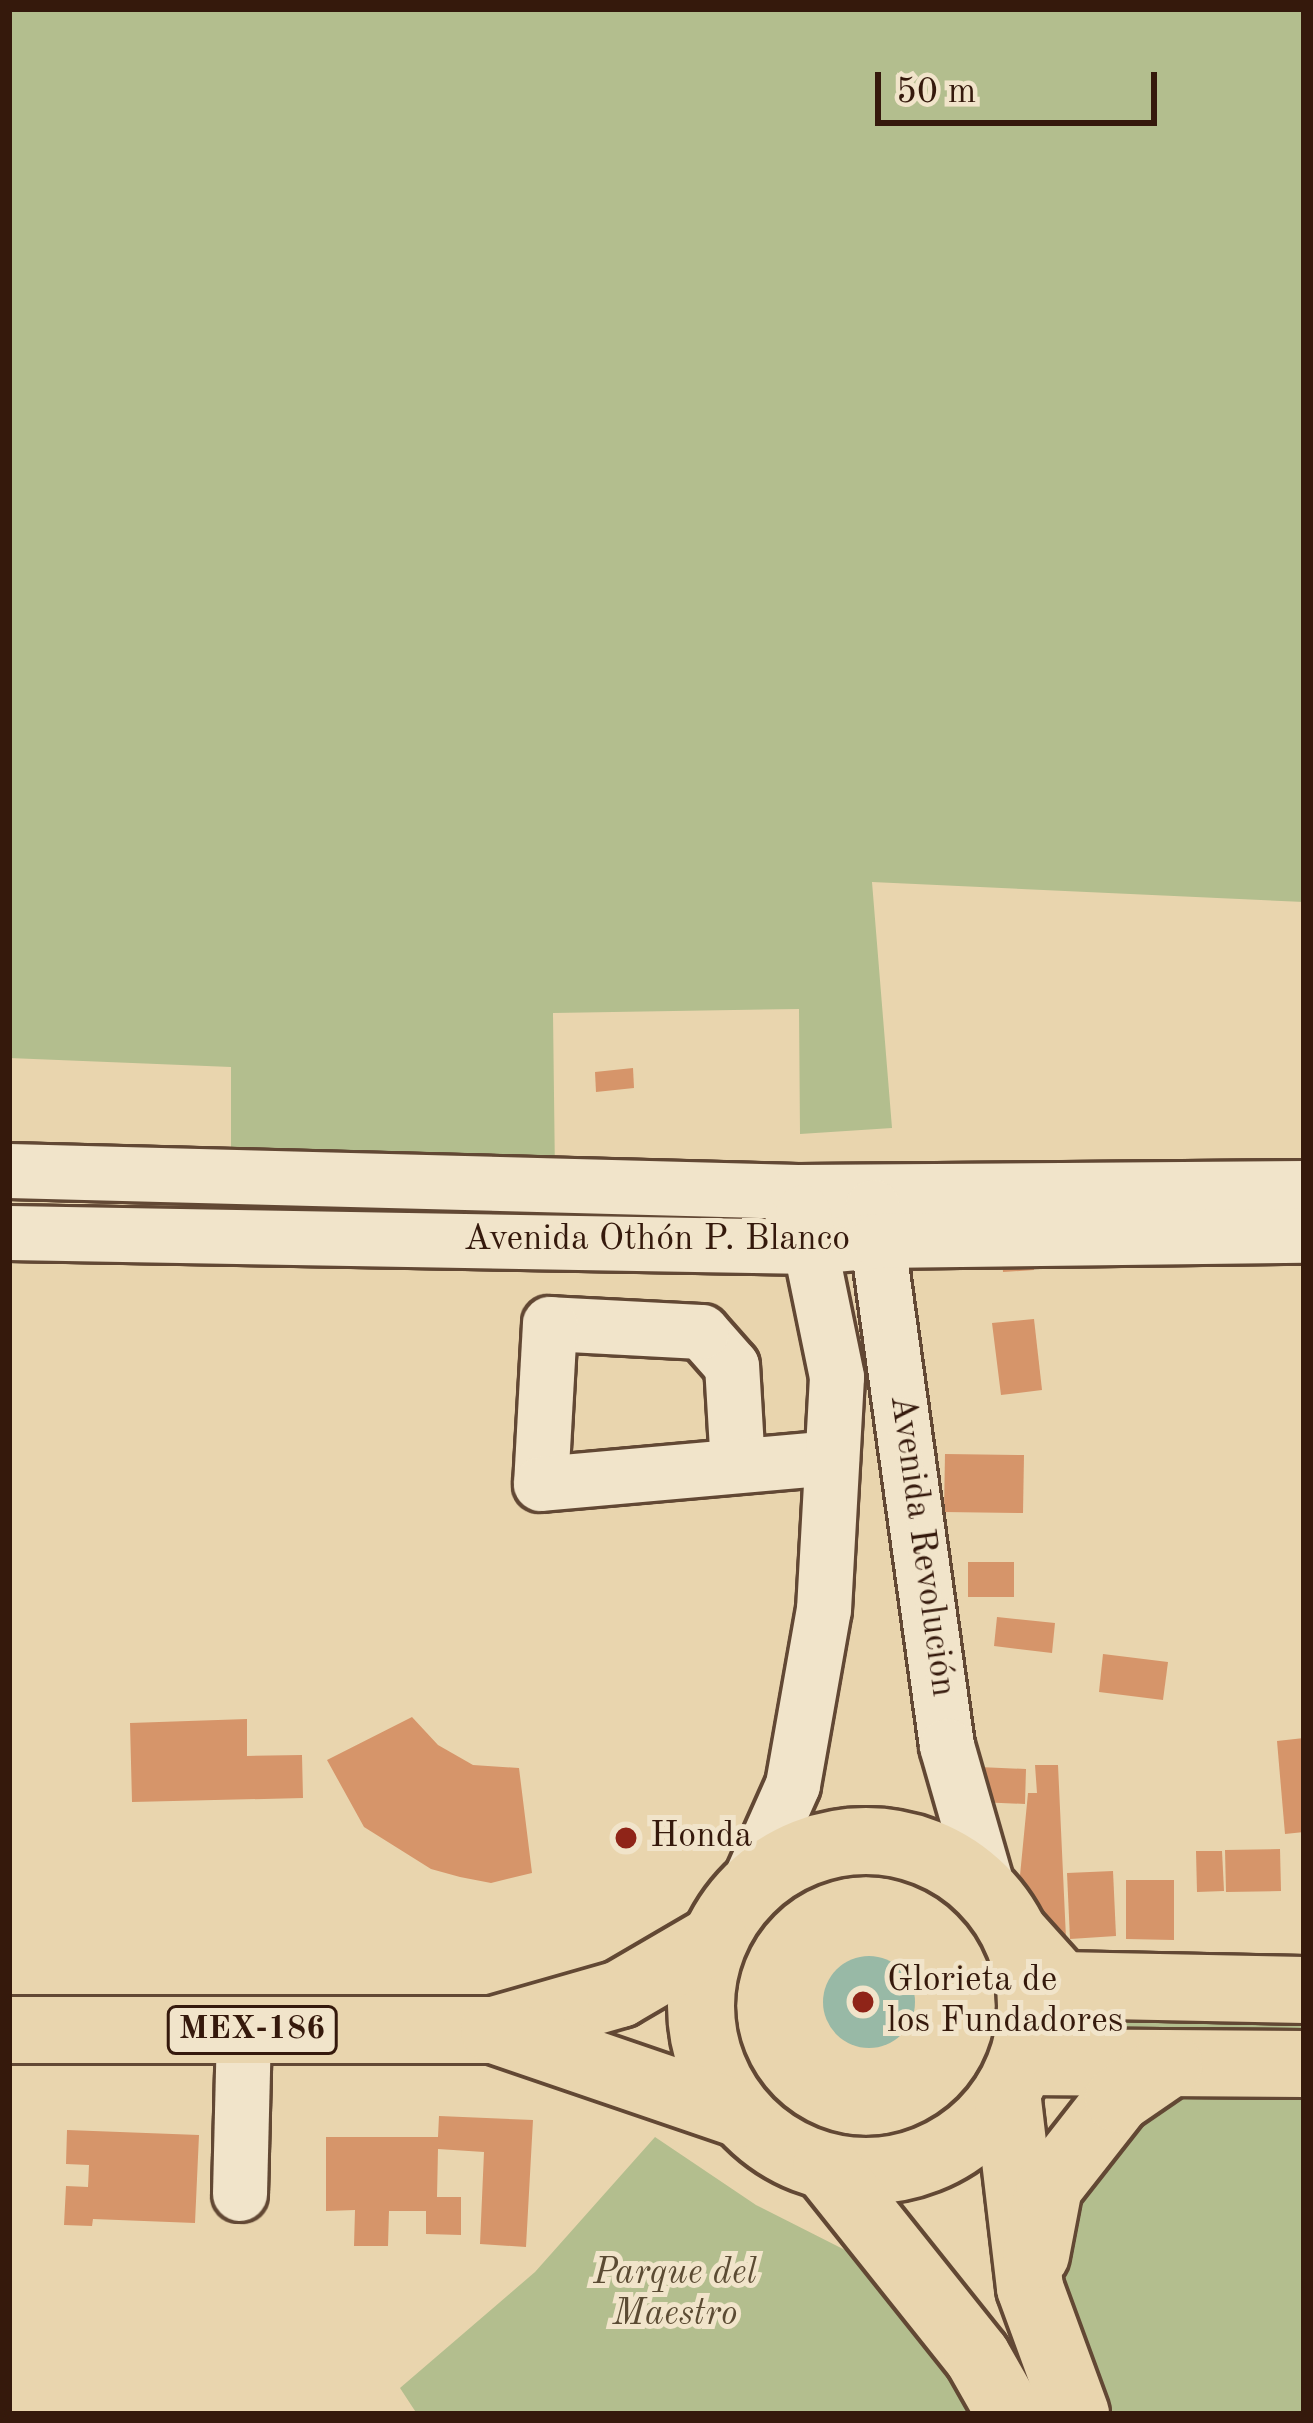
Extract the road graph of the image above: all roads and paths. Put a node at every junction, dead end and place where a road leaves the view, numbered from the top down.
1 (9, 1171) edge
2 (1304, 1188) edge
3 (798, 1192) junction
4 (874, 1217) junction
5 (9, 1233) edge
6 (1304, 1236) edge
7 (812, 1247) junction
8 (832, 1458) junction
9 (738, 1466) dead end
10 (729, 1916) junction
11 (1003, 1916) junction
12 (1304, 1990) edge
13 (9, 2030) edge
14 (244, 2030) junction
15 (494, 2030) junction
16 (1169, 2064) junction
17 (1304, 2064) edge
18 (1015, 2077) junction
19 (739, 2114) junction
20 (826, 2167) junction
21 (239, 2194) dead end
22 (1030, 2288) junction
23 (1010, 2414) edge
24 (1076, 2414) edge

1 - 3 street, Avenida Othón P. Blanco
2 - 4 street, Avenida Othón P. Blanco
3 - 4 street, Avenida Othón P. Blanco
3 - 7 street, Avenida Revolución
4 - 6 street, Avenida Othón P. Blanco
4 - 7 street, Avenida Othón P. Blanco
4 - 11 street, Avenida Revolución
5 - 7 street, Avenida Othón P. Blanco
7 - 8 street, Avenida Revolución
8 - 9 street
8 - 10 street, Avenida Revolución
10 - 11 main road
10 - 15 main road, MEX-186
10 - 19 main road
11 - 12 main road
11 - 18 main road
13 - 14 main road, MEX-186
14 - 15 main road, MEX-186
14 - 21 street
15 - 19 main road, MEX-186
16 - 17 main road
16 - 18 main road
16 - 22 main road
18 - 20 main road
18 - 22 main road
19 - 20 main road
20 - 23 main road
22 - 24 main road

